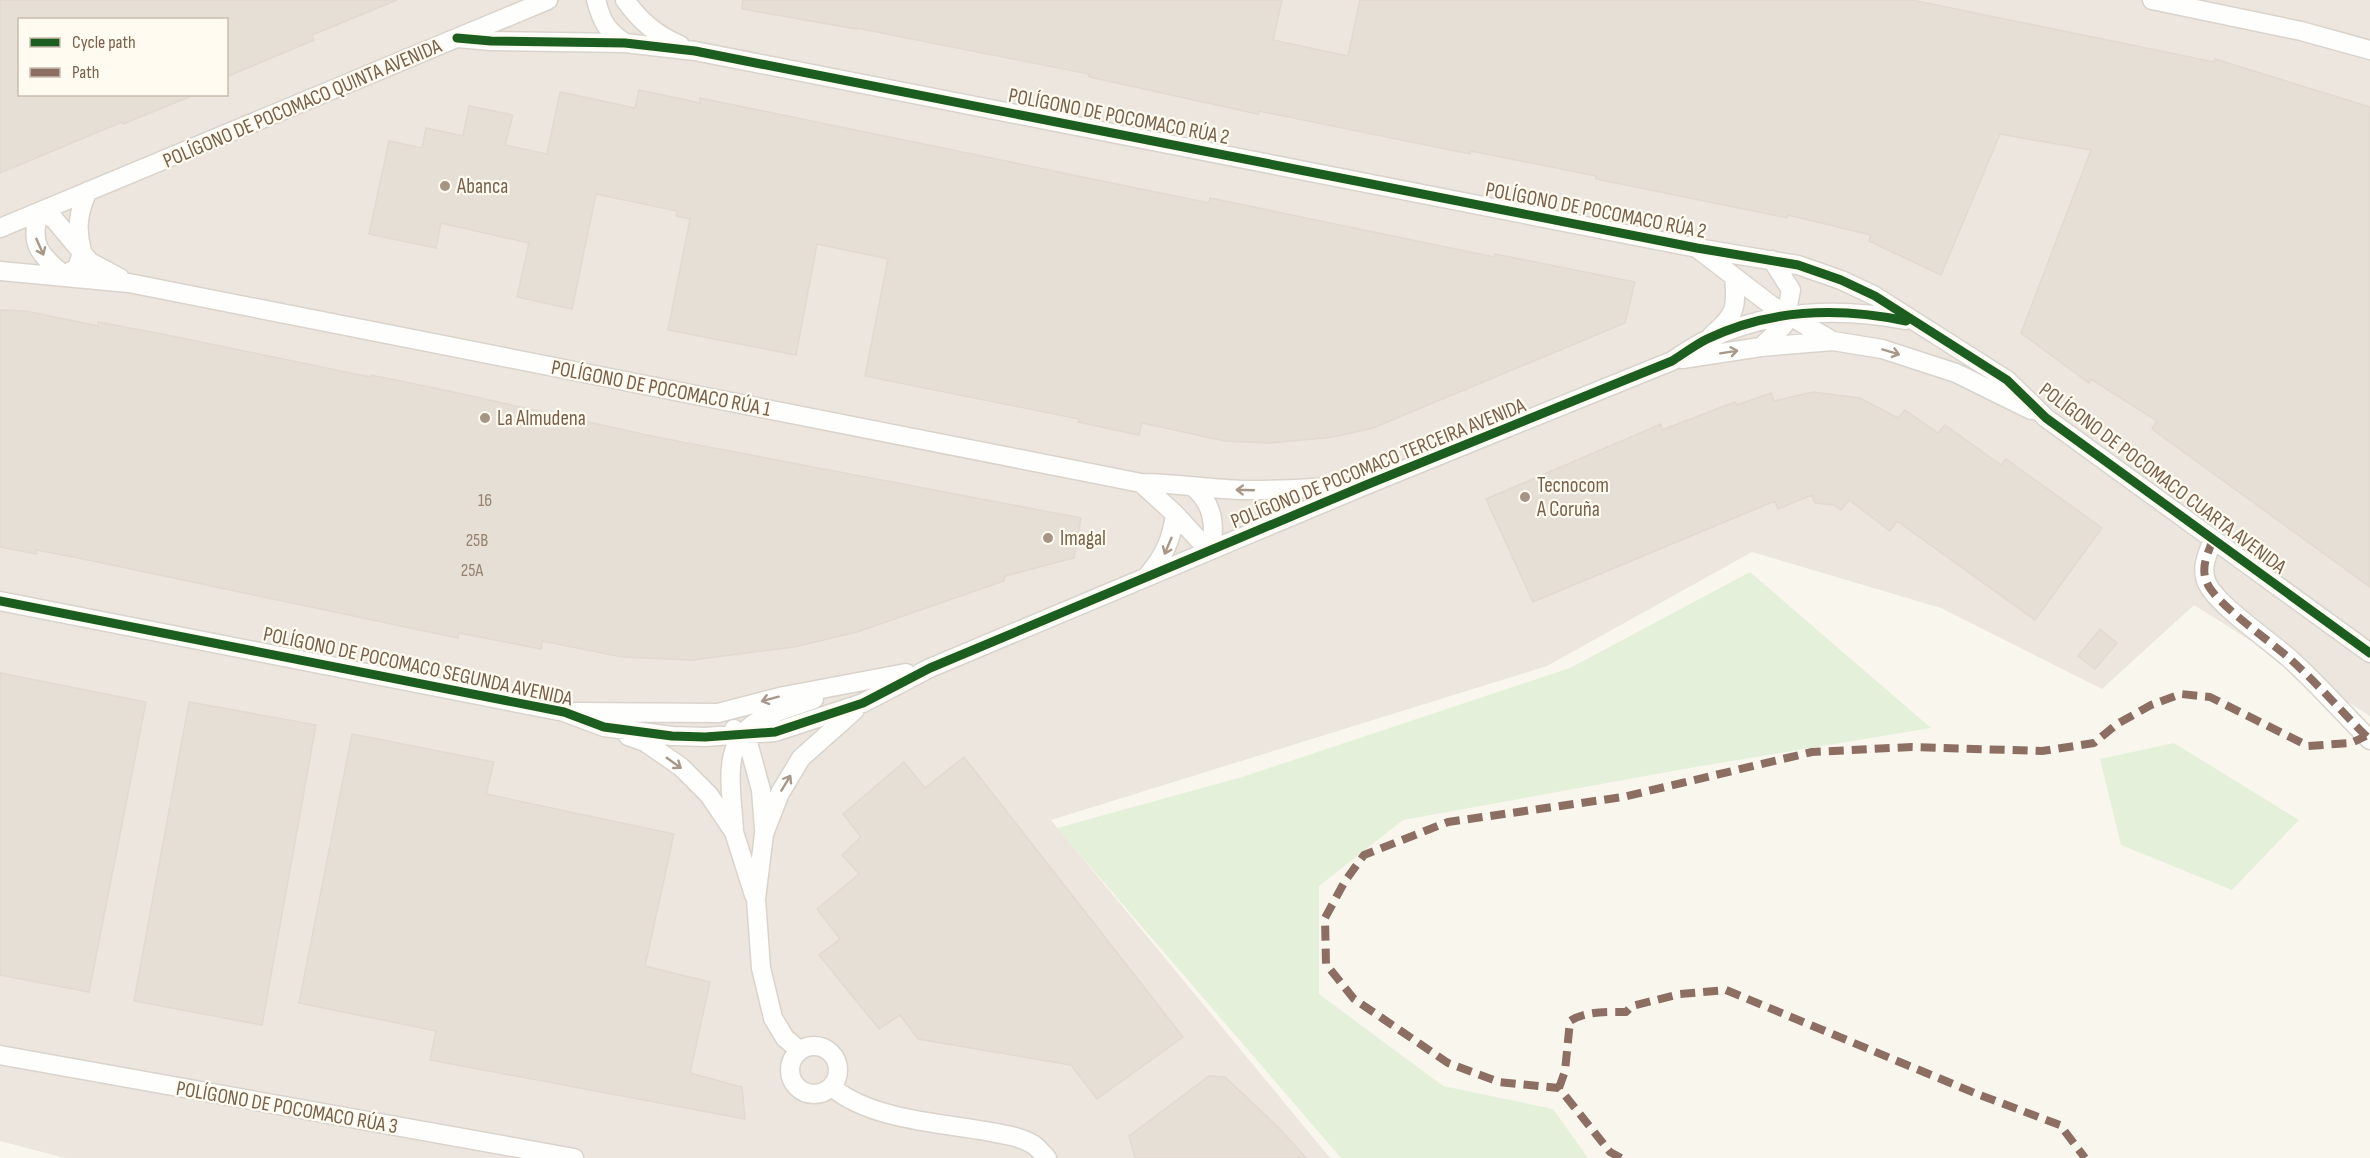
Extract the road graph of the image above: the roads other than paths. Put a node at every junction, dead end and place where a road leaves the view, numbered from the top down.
1 (548, 0) edge
2 (596, 0) edge
3 (626, 0) edge
4 (645, 0) edge
5 (2152, 0) edge
6 (639, 19) junction
7 (457, 38) junction
8 (625, 43) junction
9 (2370, 50) edge
10 (695, 51) junction
11 (88, 191) junction
12 (40, 212) junction
13 (0, 228) edge
14 (1697, 248) junction
15 (82, 253) junction
16 (1772, 260) junction
17 (0, 271) edge
18 (64, 275) junction
19 (1734, 277) junction
20 (129, 283) junction
21 (1787, 315) junction
22 (1918, 323) junction
23 (1707, 339) junction
24 (1833, 341) junction
25 (1761, 347) junction
26 (1672, 361) junction
27 (2046, 418) junction
28 (1141, 483) junction
29 (1366, 485) junction
30 (1193, 487) junction
31 (1175, 514) junction
32 (2213, 539) junction
33 (1209, 551) junction
34 (1145, 578) junction
35 (0, 601) edge
36 (2370, 653) edge
37 (930, 668) junction
38 (849, 685) junction
39 (863, 703) junction
40 (564, 712) junction
41 (718, 713) junction
42 (604, 727) junction
43 (739, 735) junction
44 (2370, 740) edge
45 (734, 832) junction
46 (764, 834) junction
47 (756, 899) junction
48 (799, 1050) junction
49 (0, 1055) edge
50 (832, 1087) junction
51 (574, 1158) edge
52 (1047, 1158) edge

1 - 7 street, POLÍGONO DE POCOMACO QUINTA AVENIDA
2 - 8 street
3 - 6 street, POLÍGONO DE POCOMACO RÚA 2
4 - 6 street
5 - 9 street
6 - 10 street, POLÍGONO DE POCOMACO RÚA 2
7 - 8 street, POLÍGONO DE POCOMACO RÚA 2
7 - 11 street, POLÍGONO DE POCOMACO QUINTA AVENIDA
8 - 10 street, POLÍGONO DE POCOMACO RÚA 2
10 - 14 street, POLÍGONO DE POCOMACO RÚA 2
11 - 12 street, POLÍGONO DE POCOMACO QUINTA AVENIDA
11 - 15 street
12 - 13 street, POLÍGONO DE POCOMACO QUINTA AVENIDA
12 - 15 street
12 -> 18 street
14 - 16 street, POLÍGONO DE POCOMACO RÚA 2
14 - 19 street, POLÍGONO DE POCOMACO RÚA 2
15 - 18 street
15 - 20 street, POLÍGONO DE POCOMACO RÚA 1
16 - 21 street
16 - 22 street, POLÍGONO DE POCOMACO CUARTA AVENIDA
17 - 18 street, POLÍGONO DE POCOMACO RÚA 1
18 - 20 street, POLÍGONO DE POCOMACO RÚA 1
19 - 21 street, POLÍGONO DE POCOMACO RÚA 2
19 - 23 street, POLÍGONO DE POCOMACO TERCEIRA AVENIDA
20 - 28 street, POLÍGONO DE POCOMACO RÚA 1
21 - 22 street, POLÍGONO DE POCOMACO TERCEIRA AVENIDA
21 - 23 street, POLÍGONO DE POCOMACO TERCEIRA AVENIDA
21 - 24 street, POLÍGONO DE POCOMACO CUARTA AVENIDA
21 - 25 street
22 - 27 street, POLÍGONO DE POCOMACO CUARTA AVENIDA
23 - 26 street, POLÍGONO DE POCOMACO TERCEIRA AVENIDA
24 - 25 street, POLÍGONO DE POCOMACO TERCEIRA AVENIDA
24 -> 27 street, POLÍGONO DE POCOMACO CUARTA AVENIDA
26 -> 25 street, POLÍGONO DE POCOMACO TERCEIRA AVENIDA
26 - 29 street, POLÍGONO DE POCOMACO TERCEIRA AVENIDA
27 - 32 street, POLÍGONO DE POCOMACO CUARTA AVENIDA
28 - 30 street, POLÍGONO DE POCOMACO RÚA 1
28 - 31 street
29 -> 30 street, POLÍGONO DE POCOMACO RÚA 1
29 - 33 street, POLÍGONO DE POCOMACO TERCEIRA AVENIDA
30 - 33 street
31 - 33 street
31 -> 34 street, POLÍGONO DE POCOMACO TERCEIRA AVENIDA
32 - 36 street, POLÍGONO DE POCOMACO CUARTA AVENIDA
32 - 44 street
33 - 34 street, POLÍGONO DE POCOMACO TERCEIRA AVENIDA
34 - 37 street, POLÍGONO DE POCOMACO TERCEIRA AVENIDA
35 - 40 street, POLÍGONO DE POCOMACO SEGUNDA AVENIDA
37 - 38 street, POLÍGONO DE POCOMACO SEGUNDA AVENIDA
37 - 39 street, POLÍGONO DE POCOMACO TERCEIRA AVENIDA
38 -> 41 street, POLÍGONO DE POCOMACO SEGUNDA AVENIDA
38 - 43 street
39 - 43 street, POLÍGONO DE POCOMACO SEGUNDA AVENIDA
46 -> 39 street
40 - 41 street, POLÍGONO DE POCOMACO SEGUNDA AVENIDA
40 - 42 street, POLÍGONO DE POCOMACO SEGUNDA AVENIDA
41 - 43 street
42 - 43 street, POLÍGONO DE POCOMACO SEGUNDA AVENIDA
42 -> 45 street
43 - 45 street
43 - 46 street
45 - 47 street
46 - 47 street
47 - 48 street
48 - 50 street
48 - 50 street
49 - 51 street, POLÍGONO DE POCOMACO RÚA 3
50 - 52 street

